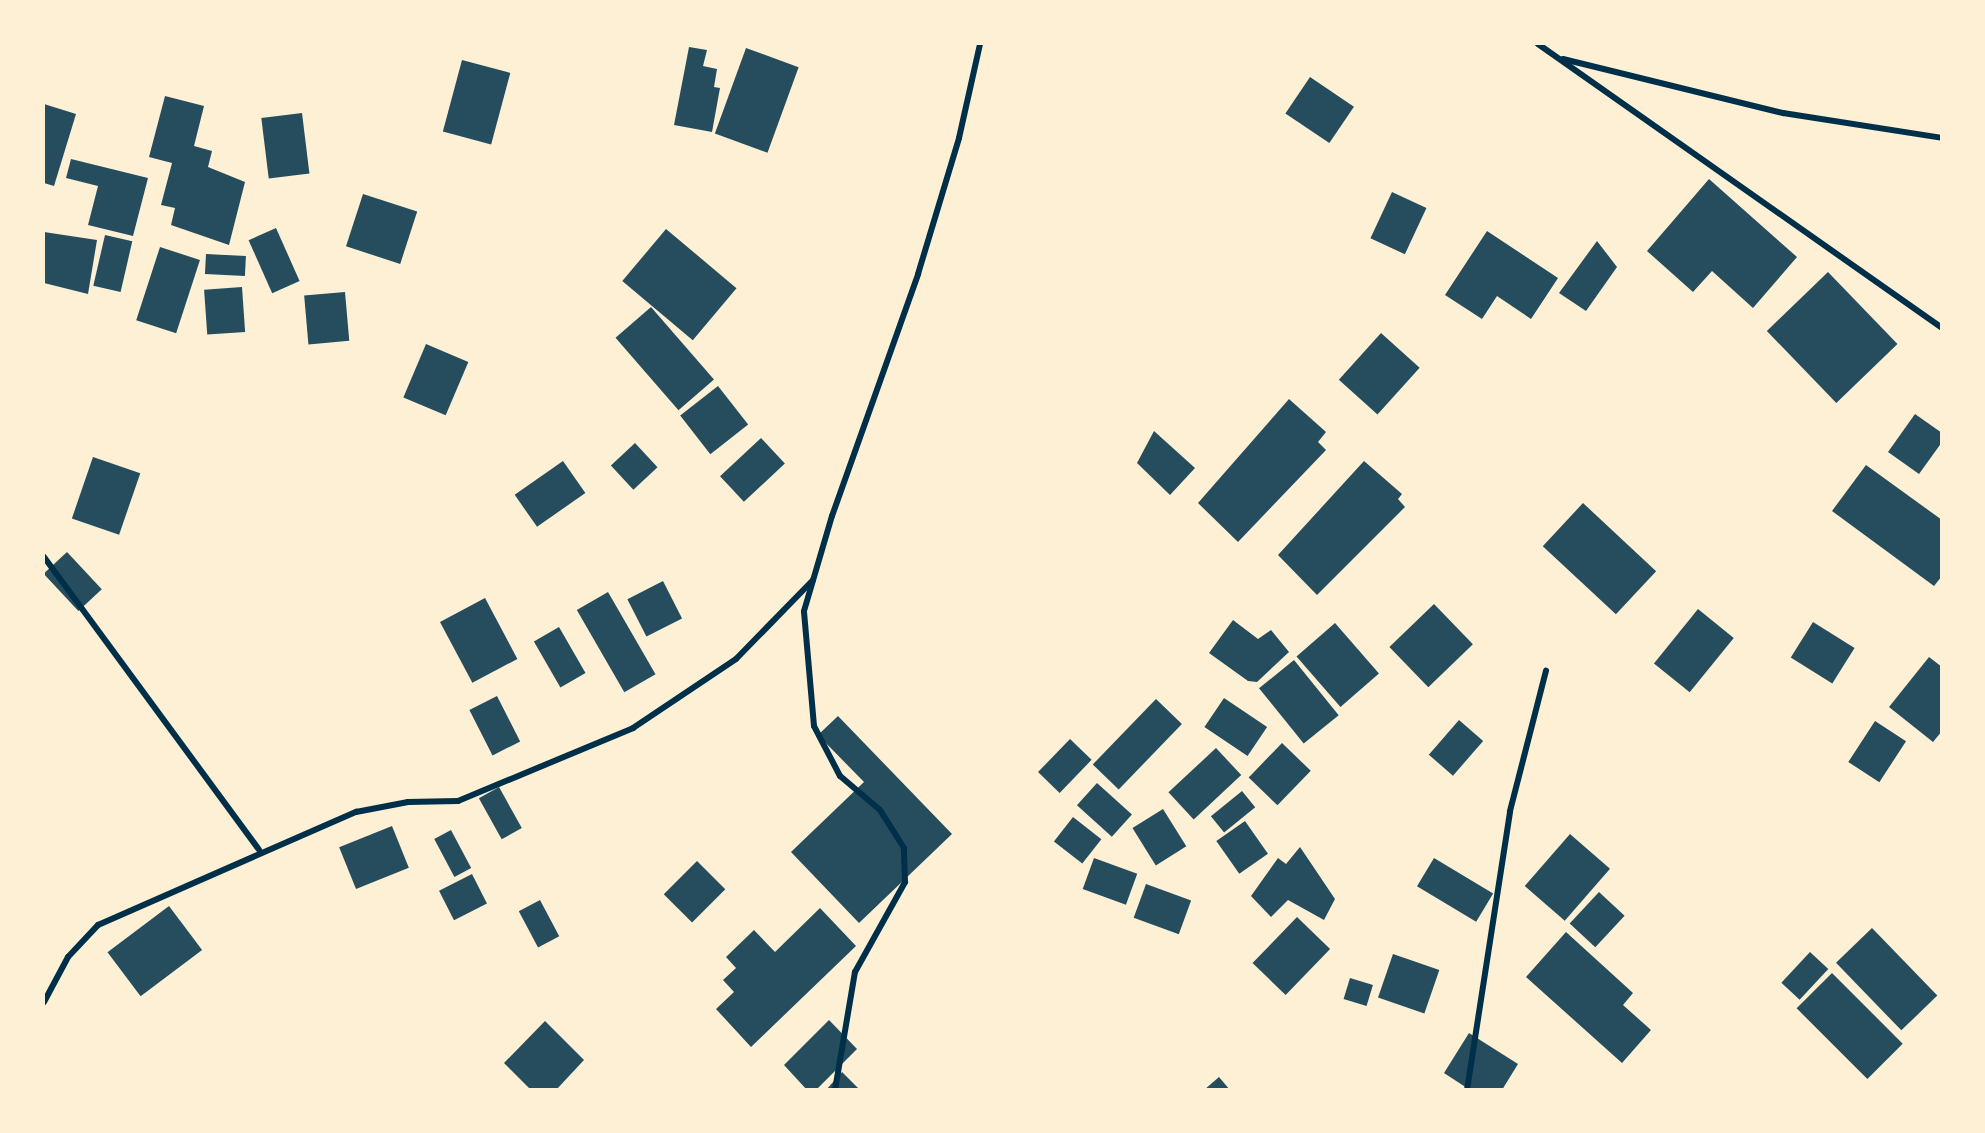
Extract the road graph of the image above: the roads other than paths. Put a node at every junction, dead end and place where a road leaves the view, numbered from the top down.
1 (980, 44) edge
2 (1538, 44) edge
3 (1556, 57) junction
4 (1941, 138) edge
5 (1941, 328) edge
6 (44, 557) edge
7 (813, 580) junction
8 (1546, 671) dead end
9 (259, 850) junction
10 (44, 1002) edge
11 (835, 1089) edge
12 (1467, 1089) edge

1 - 7 street
2 - 3 street
3 - 4 street
3 - 5 street
6 - 9 street
7 - 9 street
7 - 11 street
8 - 12 street
9 - 10 street

